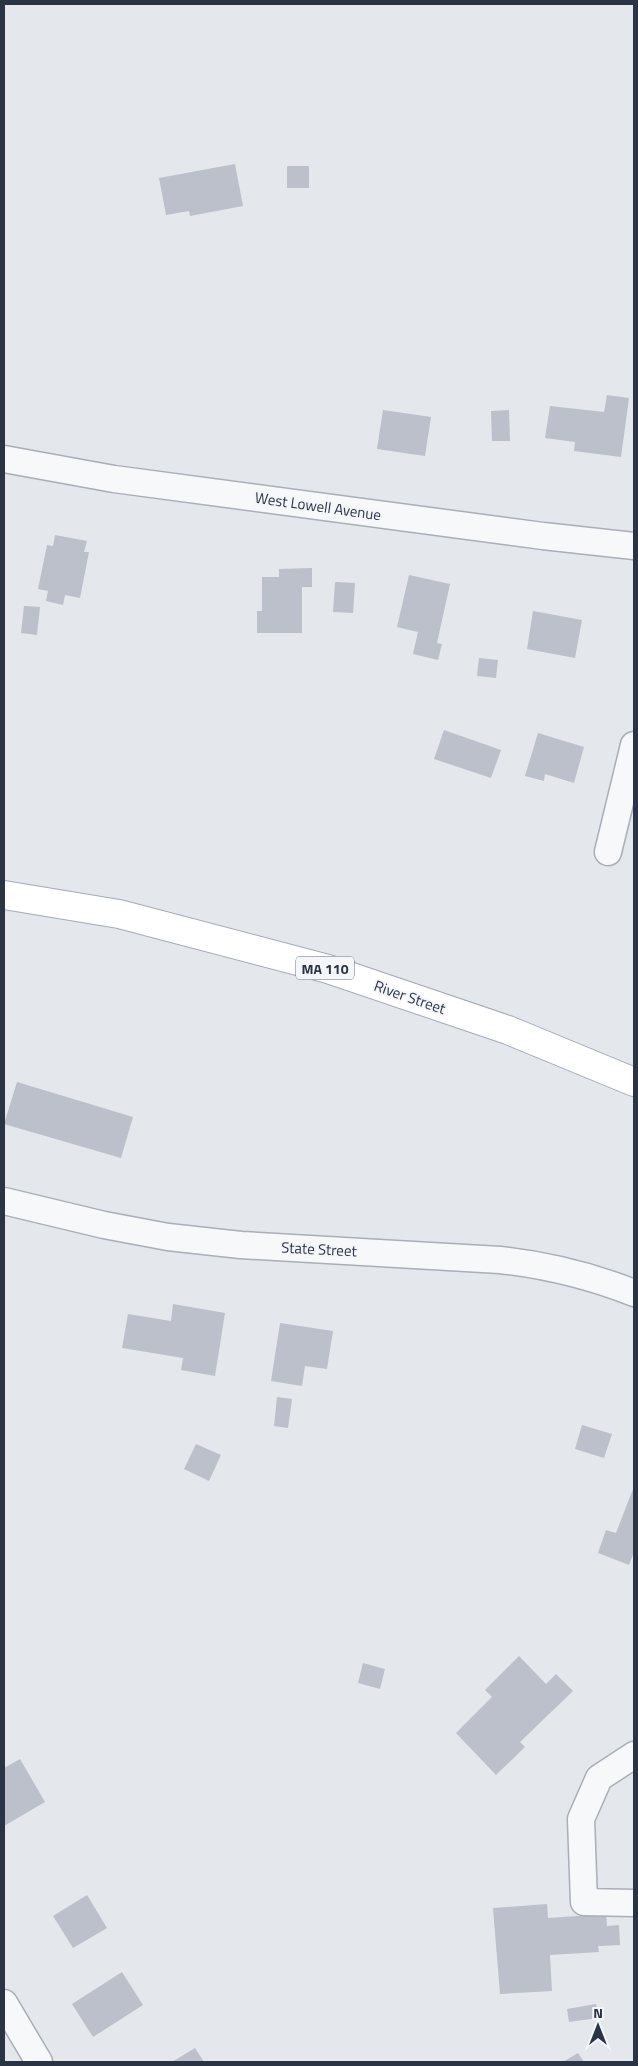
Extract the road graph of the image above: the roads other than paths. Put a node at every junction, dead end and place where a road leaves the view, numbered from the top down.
1 (4, 459) edge
2 (634, 546) edge
3 (634, 745) edge
4 (608, 852) dead end
5 (4, 895) edge
6 (634, 1082) edge
7 (4, 1201) edge
8 (634, 1293) edge
9 (634, 1755) edge
10 (634, 1903) edge
11 (4, 2003) edge
12 (39, 2062) edge

1 - 2 street, West Lowell Avenue
3 - 4 street
5 - 6 main road, River Street / MA 110
7 - 8 street, State Street
9 - 10 street
11 - 12 street

